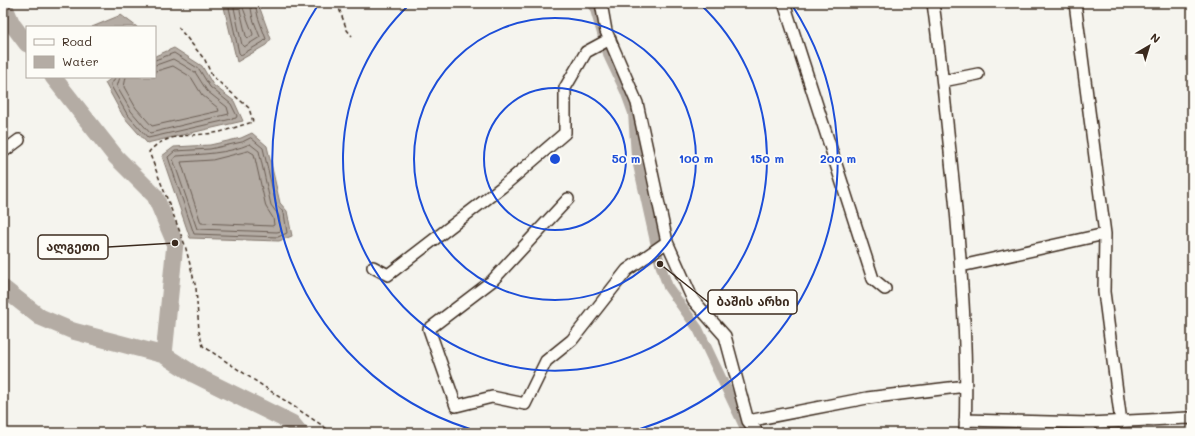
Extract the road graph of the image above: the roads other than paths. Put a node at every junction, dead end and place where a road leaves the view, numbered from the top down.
1 (601, 3) edge
2 (784, 3) edge
3 (933, 3) edge
4 (1075, 3) edge
5 (610, 40) junction
6 (978, 74) dead end
7 (944, 82) junction
8 (19, 140) dead end
9 (3, 152) edge
10 (568, 199) dead end
11 (1105, 234) junction
12 (667, 242) junction
13 (961, 266) junction
14 (373, 267) dead end
15 (885, 289) dead end
16 (966, 386) junction
17 (1192, 419) edge
18 (966, 420) junction
19 (748, 421) junction
20 (1121, 422) junction
21 (1090, 428) edge
22 (758, 433) edge
23 (965, 433) edge

1 - 5 street
2 - 15 street
3 - 7 street
4 - 11 street
5 - 12 street
5 - 14 street
6 - 7 street
7 - 13 street
8 - 9 street
10 - 12 street
11 - 13 street
11 - 20 street
12 - 19 street
13 - 16 street
16 - 18 street
16 - 19 street
17 - 20 street
18 - 21 street
18 - 23 street
19 - 22 street
20 - 21 street

